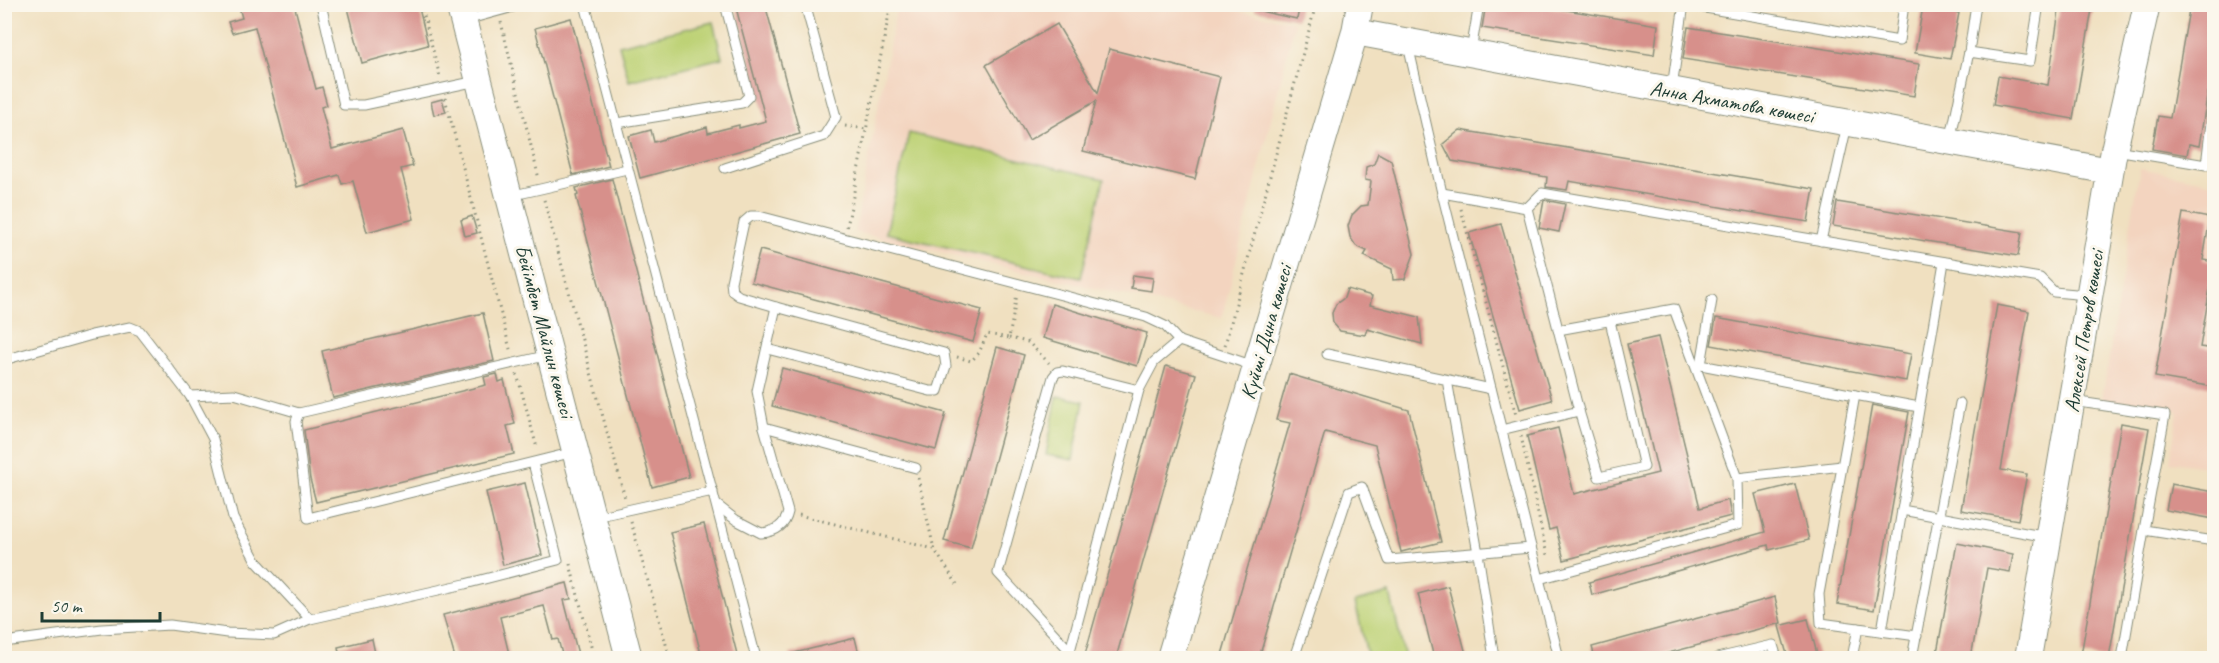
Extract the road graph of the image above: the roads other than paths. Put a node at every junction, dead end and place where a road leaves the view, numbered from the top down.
1 (321, 4) edge
2 (524, 4) edge
3 (585, 4) edge
4 (725, 4) edge
5 (805, 4) edge
6 (1360, 4) edge
7 (1479, 4) edge
8 (1904, 4) edge
9 (1976, 4) edge
10 (2039, 4) edge
11 (2147, 4) edge
12 (1683, 5) edge
13 (462, 13) edge
14 (1354, 33) junction
15 (1408, 42) junction
16 (1969, 52) junction
17 (1471, 54) junction
18 (480, 80) junction
19 (1672, 90) junction
20 (2214, 98) edge
21 (617, 123) junction
22 (1847, 123) junction
23 (1950, 141) junction
24 (2112, 160) junction
25 (725, 168) dead end
26 (627, 169) junction
27 (1442, 193) junction
28 (510, 195) junction
29 (1527, 208) junction
30 (1821, 241) junction
31 (1944, 261) junction
32 (2090, 296) junction
33 (1712, 300) dead end
34 (776, 307) junction
35 (1610, 321) junction
36 (1558, 330) junction
37 (1179, 341) junction
38 (767, 349) junction
39 (1328, 354) dead end
40 (551, 355) junction
41 (4, 360) edge
42 (1256, 367) junction
43 (1447, 380) junction
44 (1491, 389) junction
45 (1139, 390) junction
46 (1855, 395) junction
47 (189, 396) junction
48 (2073, 401) junction
49 (1960, 403) dead end
50 (1919, 407) junction
51 (1579, 411) junction
52 (299, 413) junction
53 (764, 428) junction
54 (1502, 430) junction
55 (577, 452) junction
56 (537, 462) junction
57 (1842, 466) junction
58 (916, 468) road end
59 (1737, 478) junction
60 (712, 491) junction
61 (717, 505) junction
62 (1902, 510) junction
63 (1938, 516) junction
64 (594, 518) junction
65 (2144, 530) junction
66 (2049, 537) junction
67 (2214, 541) edge
68 (1531, 548) junction
69 (1478, 553) junction
70 (1539, 579) junction
71 (310, 619) junction
72 (1858, 628) junction
73 (1882, 631) junction
74 (1917, 636) junction
75 (4, 642) edge
76 (1070, 655) edge
77 (629, 658) edge
78 (756, 658) edge
79 (1170, 658) edge
80 (1294, 658) edge
81 (1494, 658) edge
82 (1559, 658) edge
83 (1717, 658) edge
84 (1777, 658) edge
85 (1852, 658) edge
86 (1912, 658) edge
87 (2028, 658) edge
88 (2122, 658) edge

1 - 18 lane
2 - 13 lane
3 - 21 lane
4 - 21 lane
5 - 25 lane
6 - 14 street, Күйші Дина көшесі
7 - 17 lane
8 - 12 lane
9 - 16 lane
10 - 16 lane
11 - 24 street, Алексей Петров көшесі
12 - 19 lane
13 - 18 street, Бейімбет Майлин көшесі
14 - 15 street, Анна Ахматова көшесі
14 - 42 street, Күйші Дина көшесі
15 - 17 street, Анна Ахматова көшесі
15 - 27 lane
16 - 23 lane
17 - 19 street, Анна Ахматова көшесі
18 - 28 street, Бейімбет Майлин көшесі
19 - 22 street, Анна Ахматова көшесі
20 - 24 lane
21 - 26 lane
22 - 23 street, Анна Ахматова көшесі
22 - 30 lane
23 - 24 street, Анна Ахматова көшесі
24 - 32 street, Алексей Петров көшесі
26 - 28 lane
26 - 60 lane
27 - 29 lane
27 - 44 lane
28 - 40 street, Бейімбет Майлин көшесі
29 - 30 lane
29 - 36 lane
30 - 31 lane
31 - 32 lane
31 - 50 lane
32 - 48 street, Алексей Петров көшесі
33 - 46 lane
34 - 37 lane
34 - 38 lane
34 - 38 lane
35 - 36 lane
35 - 51 lane
35 - 59 lane
36 - 51 lane
37 - 42 lane
37 - 45 lane
38 - 53 lane
39 - 43 lane
40 - 52 lane
40 - 55 street, Бейімбет Майлин көшесі
41 - 47 lane
42 - 79 street, Күйші Дина көшесі
43 - 44 lane
43 - 69 lane
44 - 54 lane
45 - 76 lane
45 - 76 lane
46 - 50 lane
46 - 57 lane
47 - 52 lane
47 - 71 lane
48 - 65 lane
48 - 66 street, Алексей Петров көшесі
49 - 63 lane
50 - 62 lane
51 - 54 lane
52 - 56 lane
53 - 58 lane
53 - 61 lane
54 - 68 lane
55 - 56 lane
55 - 64 street, Бейімбет Майлин көшесі
56 - 71 lane
57 - 59 lane
57 - 72 lane
59 - 70 lane
60 - 61 lane
60 - 64 lane
61 - 78 lane
62 - 63 lane
62 - 73 lane
63 - 66 lane
63 - 74 lane
64 - 77 street, Бейімбет Майлин көшесі
65 - 67 lane
65 - 88 lane
66 - 87 street, Алексей Петров көшесі
68 - 69 lane
68 - 70 lane
69 - 80 lane
69 - 81 lane
70 - 82 lane
71 - 75 lane
72 - 73 lane
72 - 85 lane
73 - 74 lane
74 - 86 lane
83 - 84 lane

